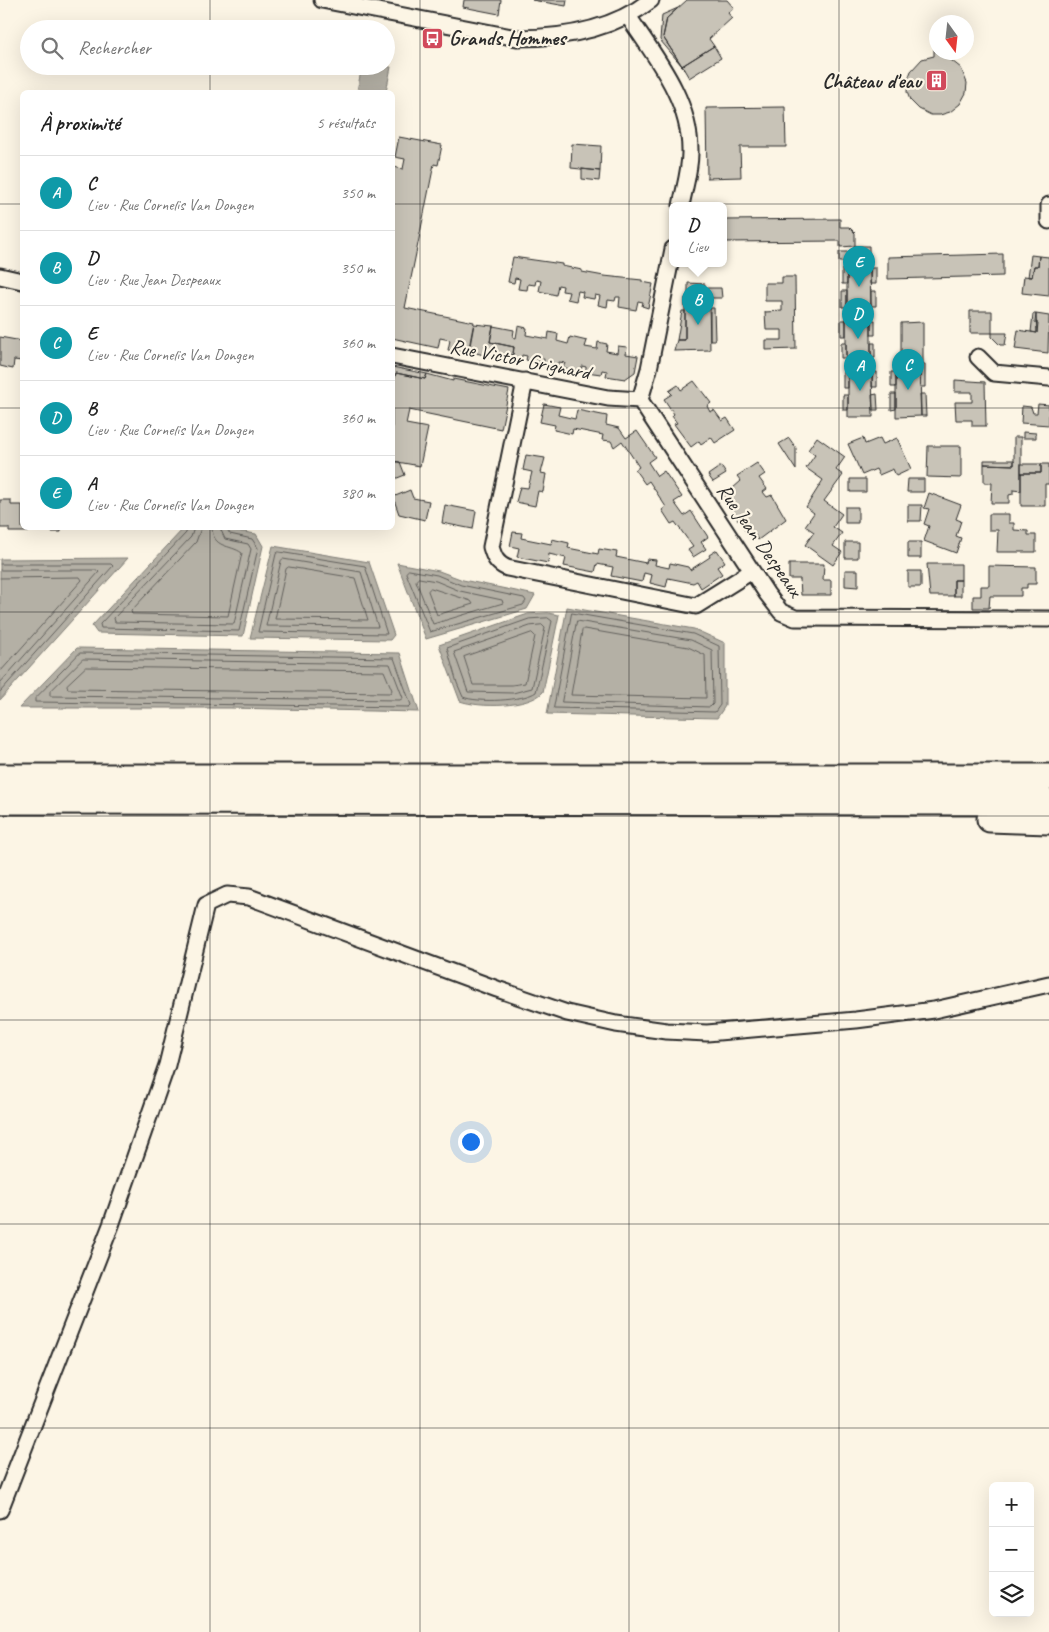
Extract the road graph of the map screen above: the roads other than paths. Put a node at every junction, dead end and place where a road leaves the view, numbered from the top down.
1 (322, 0) edge
2 (651, 0) edge
3 (390, 7) edge
4 (628, 16) junction
5 (682, 202) edge
6 (669, 267) edge
7 (0, 276) edge
8 (20, 281) edge
9 (395, 357) edge
10 (978, 357) dead end
11 (1049, 378) edge
12 (525, 381) junction
13 (640, 400) junction
14 (752, 571) junction
15 (1049, 619) edge
16 (0, 777) edge
17 (1049, 777) edge
18 (0, 801) edge
19 (769, 802) junction
20 (1049, 802) edge
21 (1049, 820) edge
22 (1049, 984) edge
23 (0, 1510) edge

1 - 3 street
2 - 4 street
3 - 4 street
4 - 5 street
6 - 13 street
7 - 8 street
9 - 12 street, Rue Victor Grignard
10 - 11 street
12 - 13 street, Rue Victor Grignard
12 - 14 street
13 - 14 street, Rue Jean Despeaux
14 - 15 street, Rue Jean Despeaux
16 - 17 highway
18 - 19 highway
19 - 20 highway
19 - 21 highway
22 - 23 street

